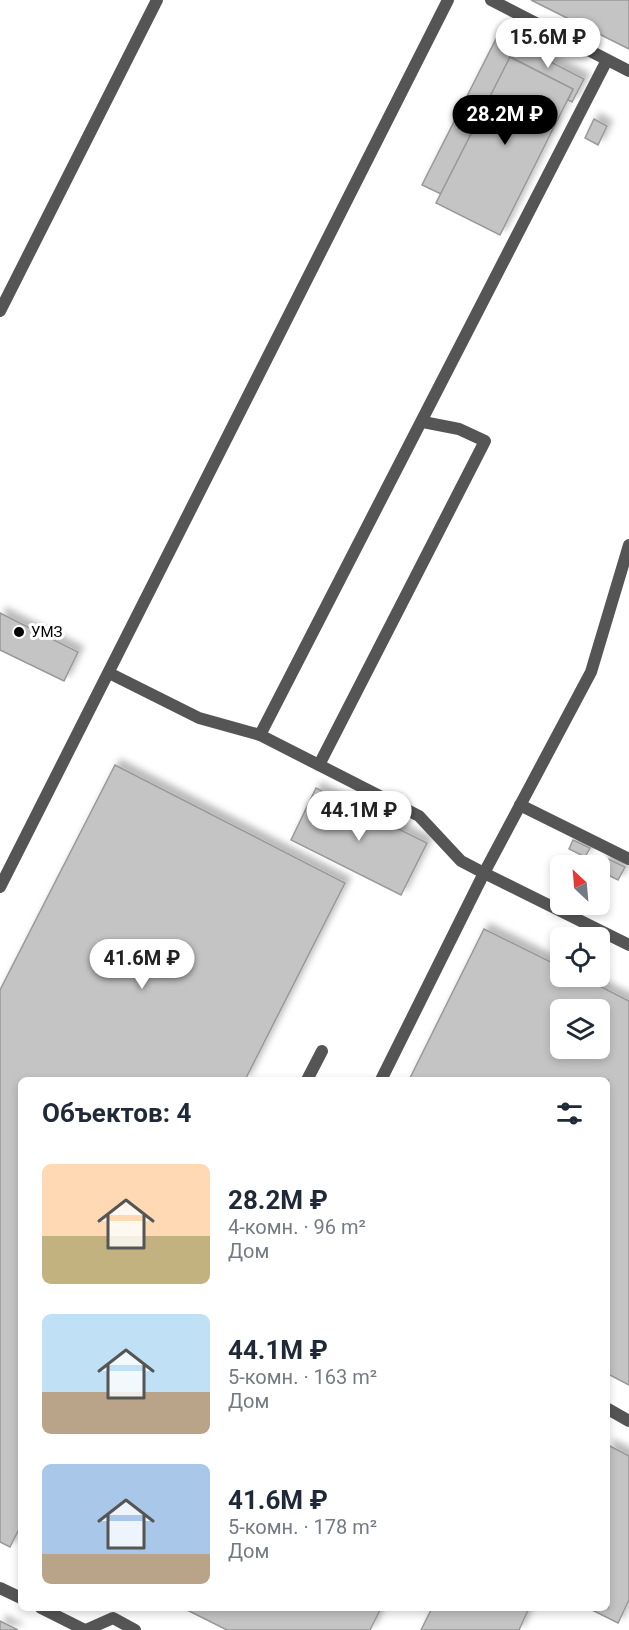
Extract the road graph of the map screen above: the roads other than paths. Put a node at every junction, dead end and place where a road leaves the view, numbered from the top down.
1 (157, 0) edge
2 (448, 0) edge
3 (491, 0) edge
4 (607, 60) junction
5 (629, 71) edge
6 (0, 311) edge
7 (423, 422) junction
8 (629, 545) edge
9 (109, 673) junction
10 (260, 735) junction
11 (319, 765) junction
12 (520, 805) junction
13 (629, 859) edge
14 (484, 873) junction
15 (1, 884) edge
16 (629, 945) edge
17 (322, 1051) dead end
18 (309, 1077) edge
19 (382, 1077) edge
20 (610, 1410) edge
21 (629, 1421) edge
22 (0, 1588) edge
23 (18, 1597) edge
24 (47, 1611) edge
25 (115, 1613) edge
26 (86, 1630) edge
27 (135, 1630) edge

1 - 6 lane
2 - 9 lane
3 - 4 lane
4 - 5 lane
4 - 7 lane
7 - 10 lane
7 - 11 lane
8 - 12 lane
9 - 10 lane
9 - 15 lane
10 - 11 lane
11 - 14 lane
12 - 13 lane
12 - 14 lane
14 - 16 lane
14 - 19 lane
17 - 18 lane
20 - 21 lane
22 - 23 lane
24 - 26 lane
25 - 26 lane
25 - 27 lane

